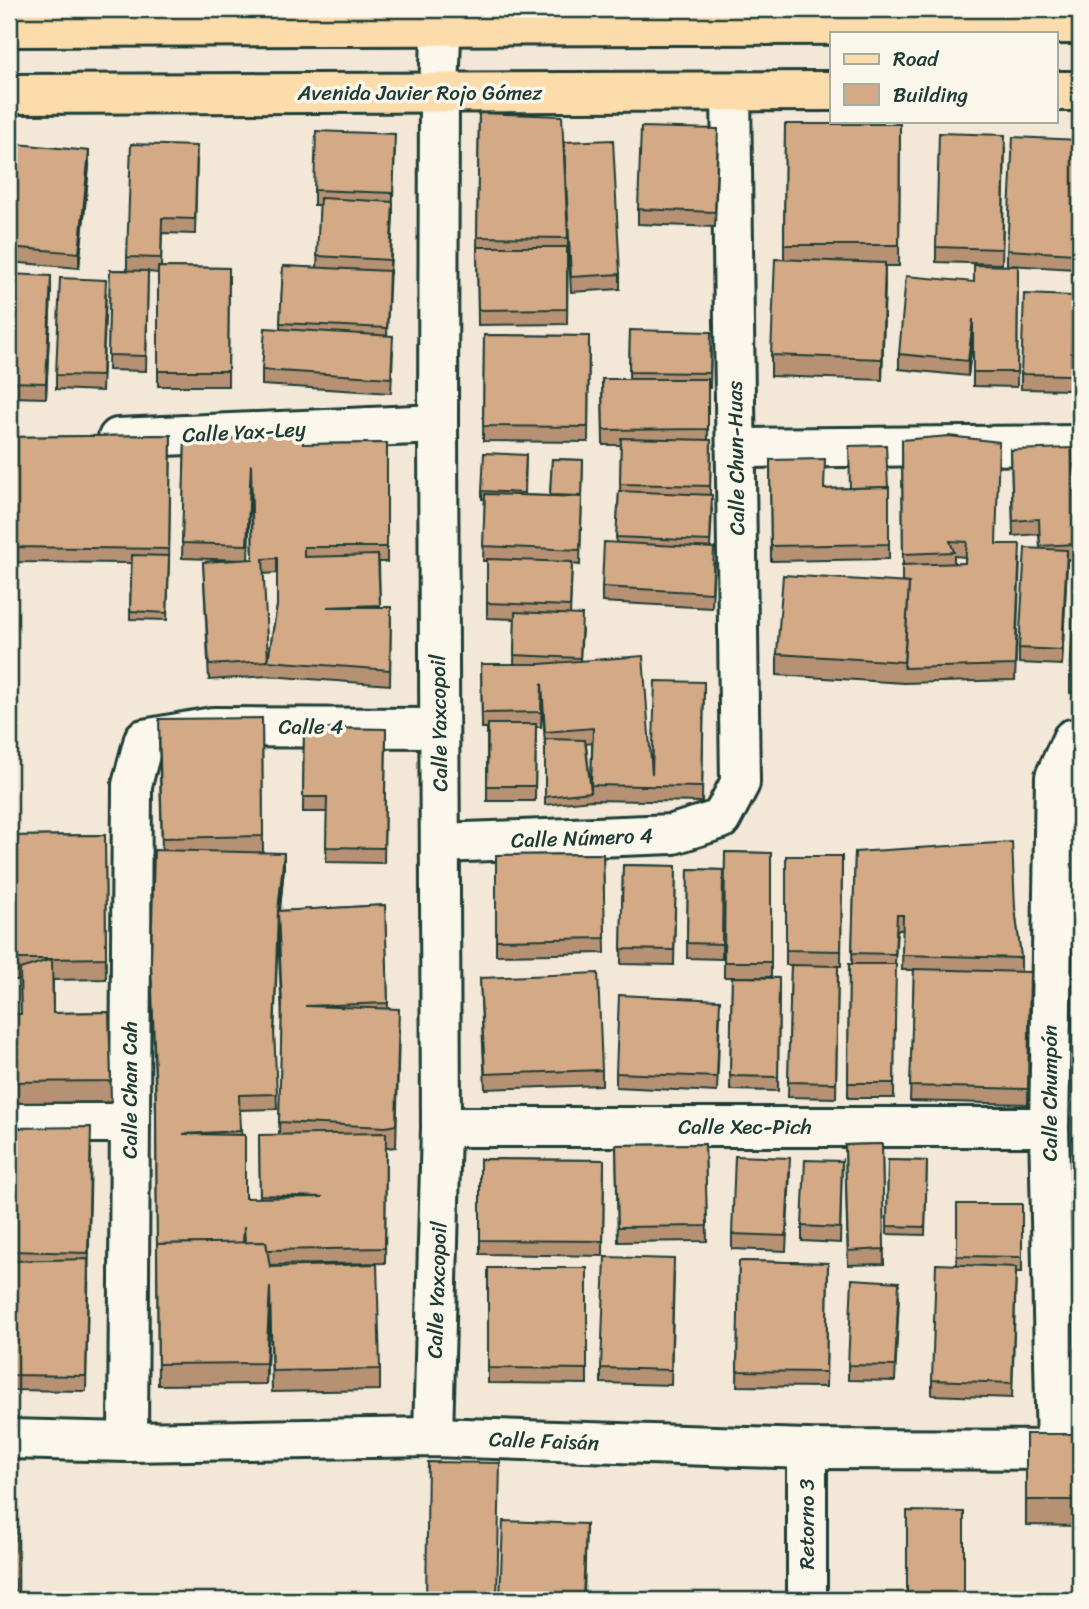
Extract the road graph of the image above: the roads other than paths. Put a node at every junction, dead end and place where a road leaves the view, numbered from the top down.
1 (442, 17) edge
2 (738, 17) edge
3 (1080, 24) edge
4 (9, 27) edge
5 (830, 91) edge
6 (1058, 91) edge
7 (1080, 91) edge
8 (732, 92) junction
9 (439, 93) junction
10 (9, 94) edge
11 (438, 424) junction
12 (78, 440) edge
13 (1080, 445) edge
14 (736, 448) junction
15 (438, 728) junction
16 (144, 738) joint
17 (1076, 738) edge
18 (721, 819) joint
19 (440, 843) junction
20 (9, 1123) edge
21 (130, 1123) junction
22 (441, 1127) junction
23 (1049, 1127) junction
24 (433, 1437) junction
25 (9, 1439) edge
26 (128, 1442) junction
27 (807, 1449) junction
28 (1068, 1450) edge
29 (807, 1600) edge

1 - 2 main road
1 - 4 main road
1 - 9 street, Calle Yaxcopoil
2 - 3 main road
5 - 8 main road, Avenida Javier Rojo Gómez
6 - 7 main road
8 - 9 main road, Avenida Javier Rojo Gómez
8 - 14 street, Calle Chun-Huas
9 - 10 main road, Avenida Javier Rojo Gómez
9 - 11 street, Calle Yaxcopoil
11 - 12 street, Calle Yax-Ley
11 - 15 street, Calle Yaxcopoil
13 - 14 street
14 - 18 street, Calle Chun-Huas
15 - 16 street, Calle 4
15 - 19 street, Calle Yaxcopoil
16 - 21 street, Calle Chan Cah
17 - 23 street, Calle Chumpón
18 - 19 street, Calle Número 4
19 - 22 street, Calle Yaxcopoil
20 - 21 street
21 - 26 street, Calle Chan Cah
22 - 23 street, Calle Xec-Pich
22 - 24 street, Calle Yaxcopoil
23 - 28 street, Calle Chumpón
24 - 26 street, Calle Faisán
24 - 27 street, Calle Faisán
25 - 26 street, Calle Faisán
27 - 28 street, Calle Faisán
27 - 29 street, Retorno 3

